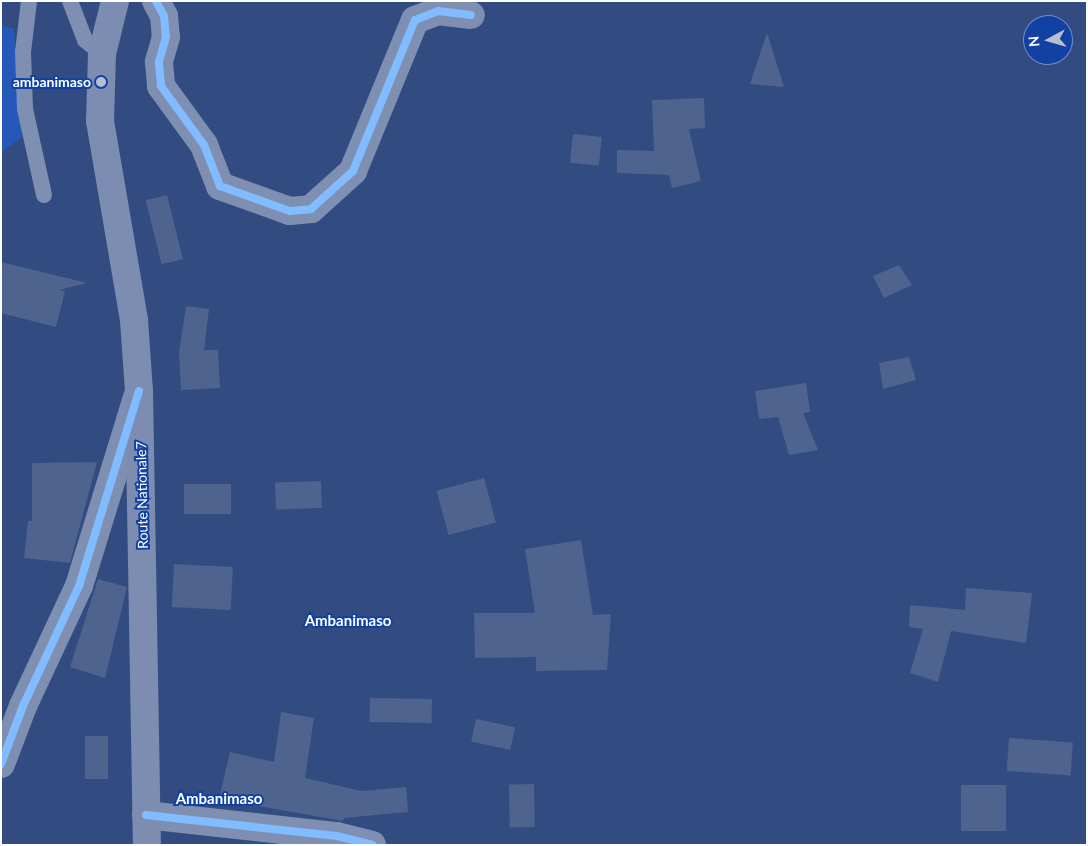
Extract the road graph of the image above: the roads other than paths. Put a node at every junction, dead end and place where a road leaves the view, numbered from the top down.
1 (29, 1) edge
2 (70, 1) edge
3 (116, 1) edge
4 (156, 1) edge
5 (471, 15) dead end
6 (102, 54) junction
7 (44, 195) dead end
8 (139, 391) junction
9 (1, 764) edge
10 (146, 815) junction
11 (146, 845) edge
12 (372, 845) edge

1 - 7 lane
2 - 6 lane
3 - 6 main road, Route Nationale7
4 - 5 street
6 - 8 main road, Route Nationale7
8 - 9 street
8 - 10 main road, Route Nationale7
10 - 11 main road, Route Nationale7
10 - 12 street

